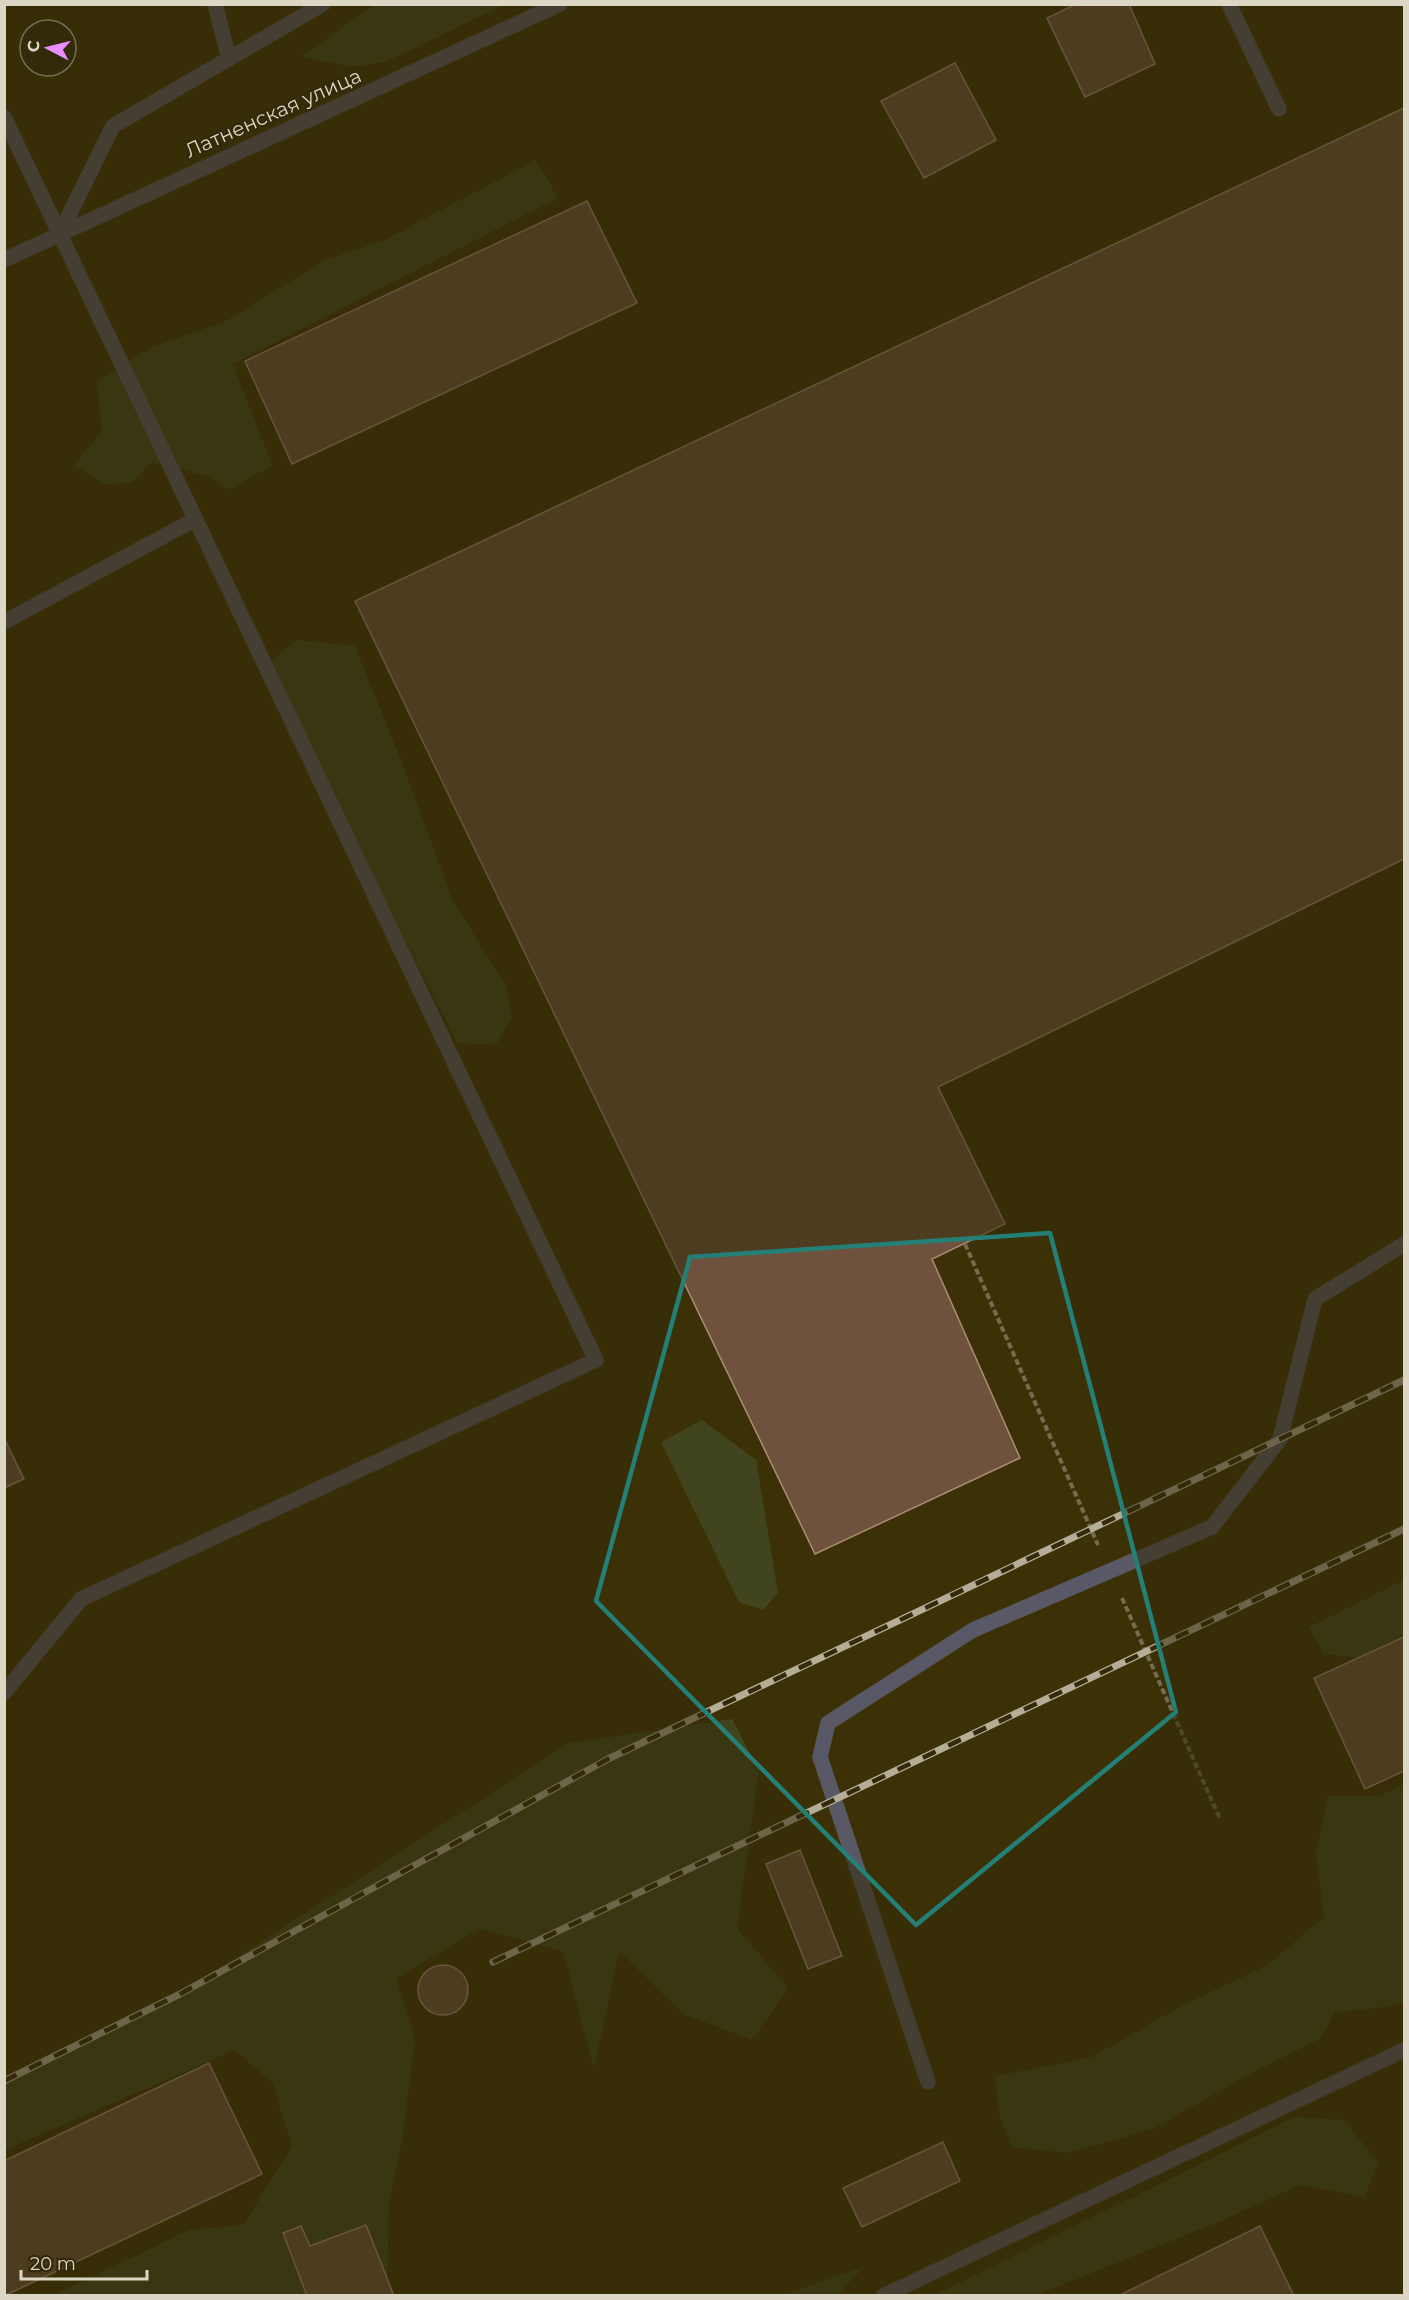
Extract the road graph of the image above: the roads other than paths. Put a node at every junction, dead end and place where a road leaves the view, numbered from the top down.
1 (215, 4) edge
2 (323, 4) edge
3 (560, 4) edge
4 (1229, 4) edge
5 (229, 59) junction
6 (1279, 109) dead end
7 (4, 117) edge
8 (60, 233) junction
9 (4, 260) edge
10 (194, 520) junction
11 (4, 622) edge
12 (1404, 1244) edge
13 (4, 1693) edge
14 (1404, 2050) edge
15 (928, 2082) dead end
16 (883, 2295) edge

1 - 5 street
2 - 5 street
3 - 8 street, Латненская улица
4 - 6 street
5 - 8 street
7 - 8 street
8 - 9 street, Латненская улица
8 - 10 street
10 - 11 street
10 - 13 street
12 - 15 street
14 - 16 street

